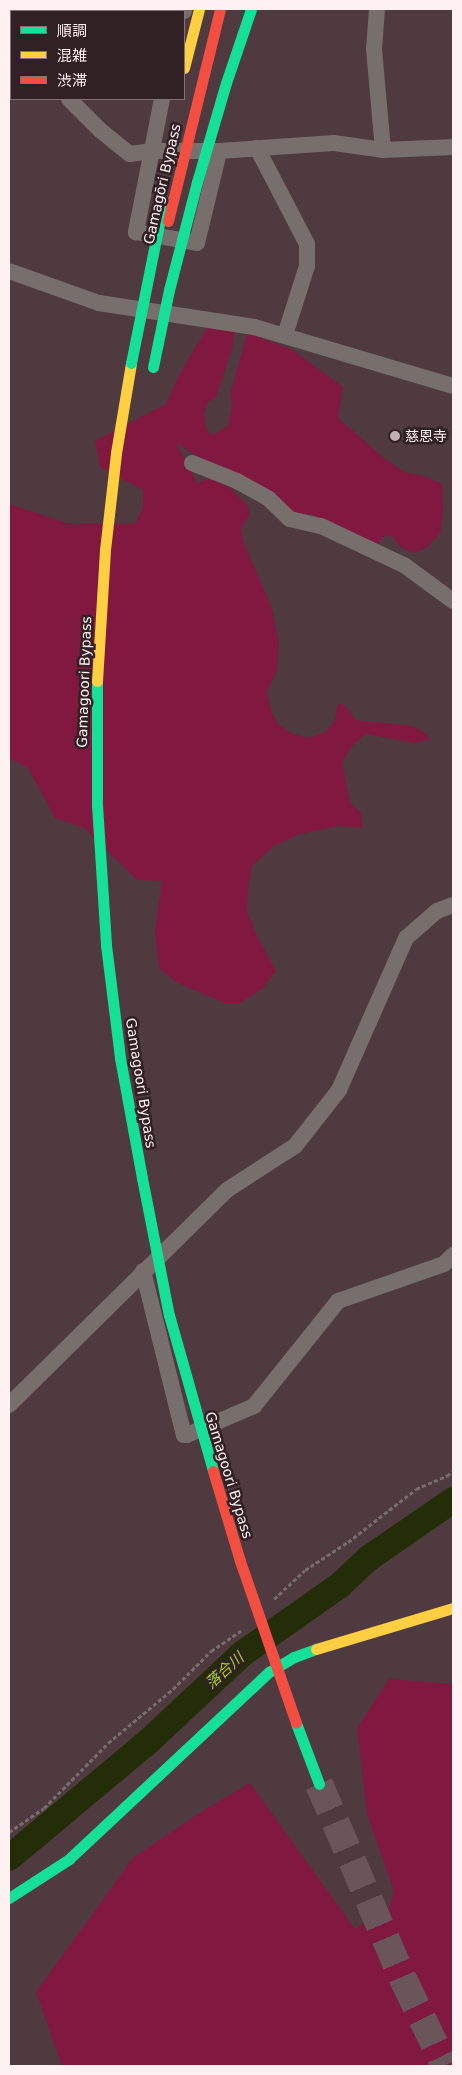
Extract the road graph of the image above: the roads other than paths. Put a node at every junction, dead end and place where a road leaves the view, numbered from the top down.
1 (199, 9) edge
2 (210, 9) edge
3 (220, 9) edge
4 (251, 9) edge
5 (263, 9) edge
6 (377, 9) edge
7 (185, 64) edge
8 (70, 100) edge
9 (162, 100) edge
10 (169, 138) dead end
11 (453, 147) edge
12 (257, 148) junction
13 (383, 150) junction
14 (150, 151) junction
15 (219, 152) junction
16 (163, 166) dead end
17 (159, 186) dead end
18 (9, 271) edge
19 (285, 335) junction
20 (130, 363) junction
21 (151, 371) dead end
22 (453, 386) edge
23 (192, 463) dead end
24 (126, 469) dead end
25 (114, 594) dead end
26 (453, 601) edge
27 (453, 905) edge
28 (147, 1178) junction
29 (453, 1255) edge
30 (143, 1270) junction
31 (9, 1405) edge
32 (453, 1608) edge
33 (302, 1722) junction
34 (327, 1771) dead end
35 (319, 1784) tunnel mouth
36 (9, 1898) edge

1 - 7 main road
2 - 20 main road, bridge
3 - 20 main road, Gamagōri Bypass, bridge
4 - 21 main road, bridge
5 - 15 street
6 - 13 street
8 - 14 street
9 - 14 street
10 - 16 main road
11 - 13 street
12 - 13 street
12 - 15 street
12 - 19 street
14 - 15 street
14 - 15 street
17 - 20 main road
18 - 19 street
19 - 22 street
20 - 24 main road
20 - 28 main road, Gamagoori Bypass
23 - 26 street
25 - 28 main road, Gamagoori Bypass
27 - 30 street
28 - 33 main road, Gamagoori Bypass, bridge
29 - 30 street
30 - 31 street
32 - 36 main road
33 - 34 main road, Gamagoori Bypass
33 - 35 main road, Gamagoori Bypass

